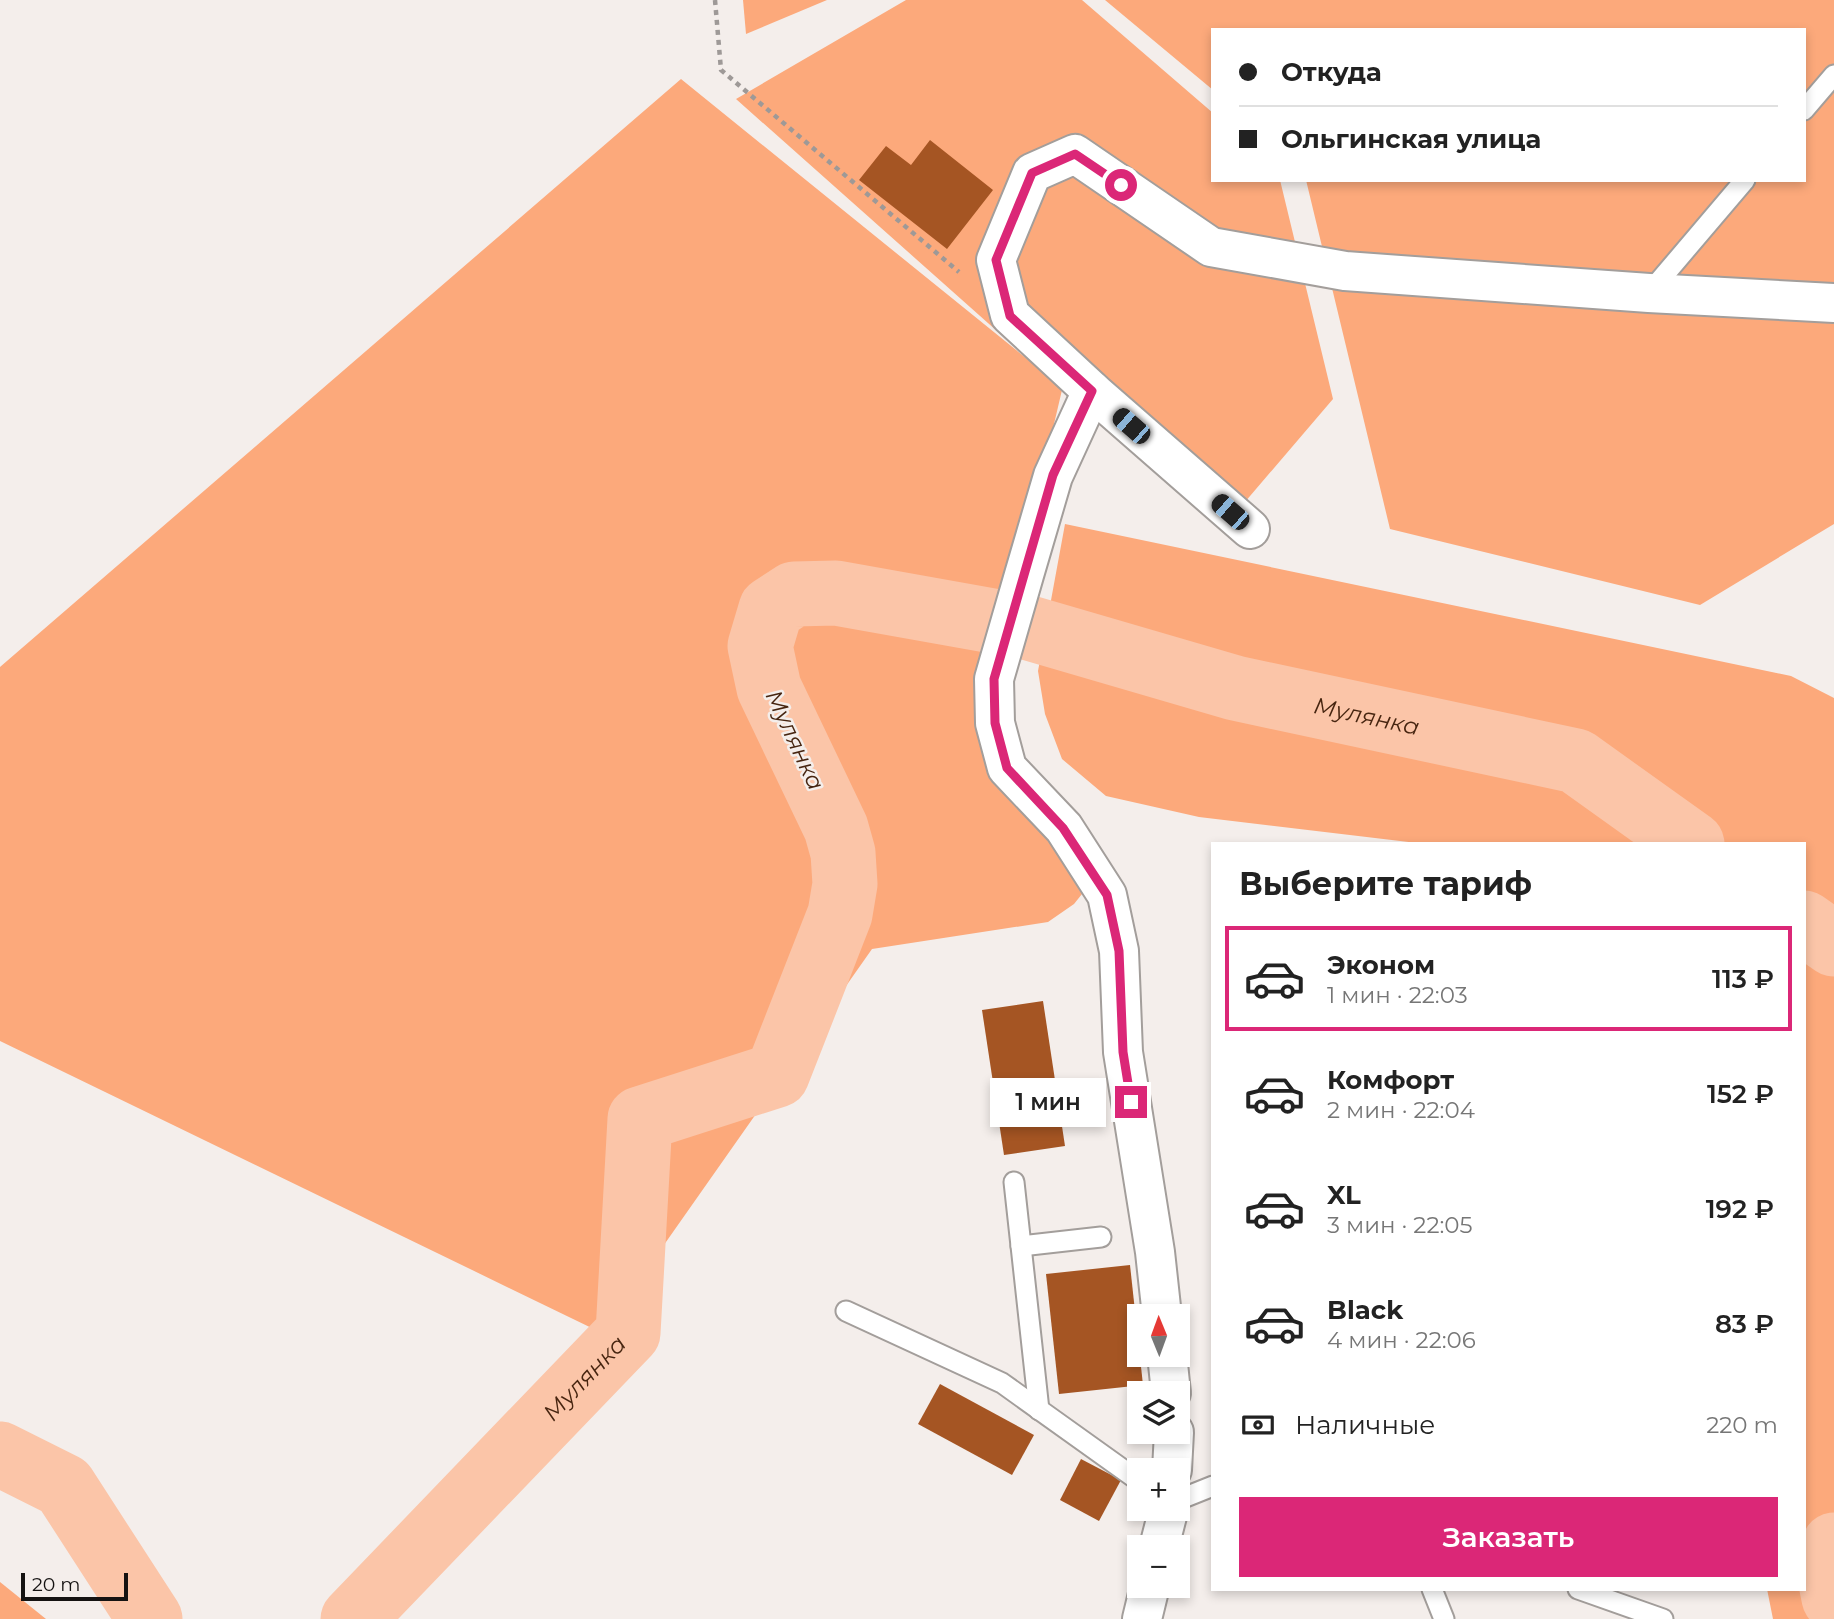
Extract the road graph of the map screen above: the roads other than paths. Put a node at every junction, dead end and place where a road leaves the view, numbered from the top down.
1 (1834, 75) edge
2 (1806, 108) edge
3 (1743, 182) edge
4 (1649, 293) junction
5 (1834, 303) edge
6 (1092, 391) junction
7 (1250, 529) dead end
8 (1014, 1182) dead end
9 (1101, 1237) dead end
10 (1021, 1246) junction
11 (1161, 1304) edge
12 (846, 1311) dead end
13 (1039, 1410) junction
14 (1127, 1472) edge
15 (1211, 1487) edge
16 (1190, 1495) edge
17 (1434, 1591) edge
18 (1584, 1591) edge
19 (1147, 1598) edge
20 (1142, 1619) edge
21 (1444, 1619) edge
22 (1663, 1619) edge

1 - 2 lane
3 - 4 lane
4 - 5 street
4 - 6 street
6 - 7 street
6 - 11 street
8 - 10 lane
9 - 10 lane
10 - 13 lane
12 - 13 lane
13 - 14 lane
15 - 16 lane
17 - 21 lane
18 - 22 lane
19 - 20 street

